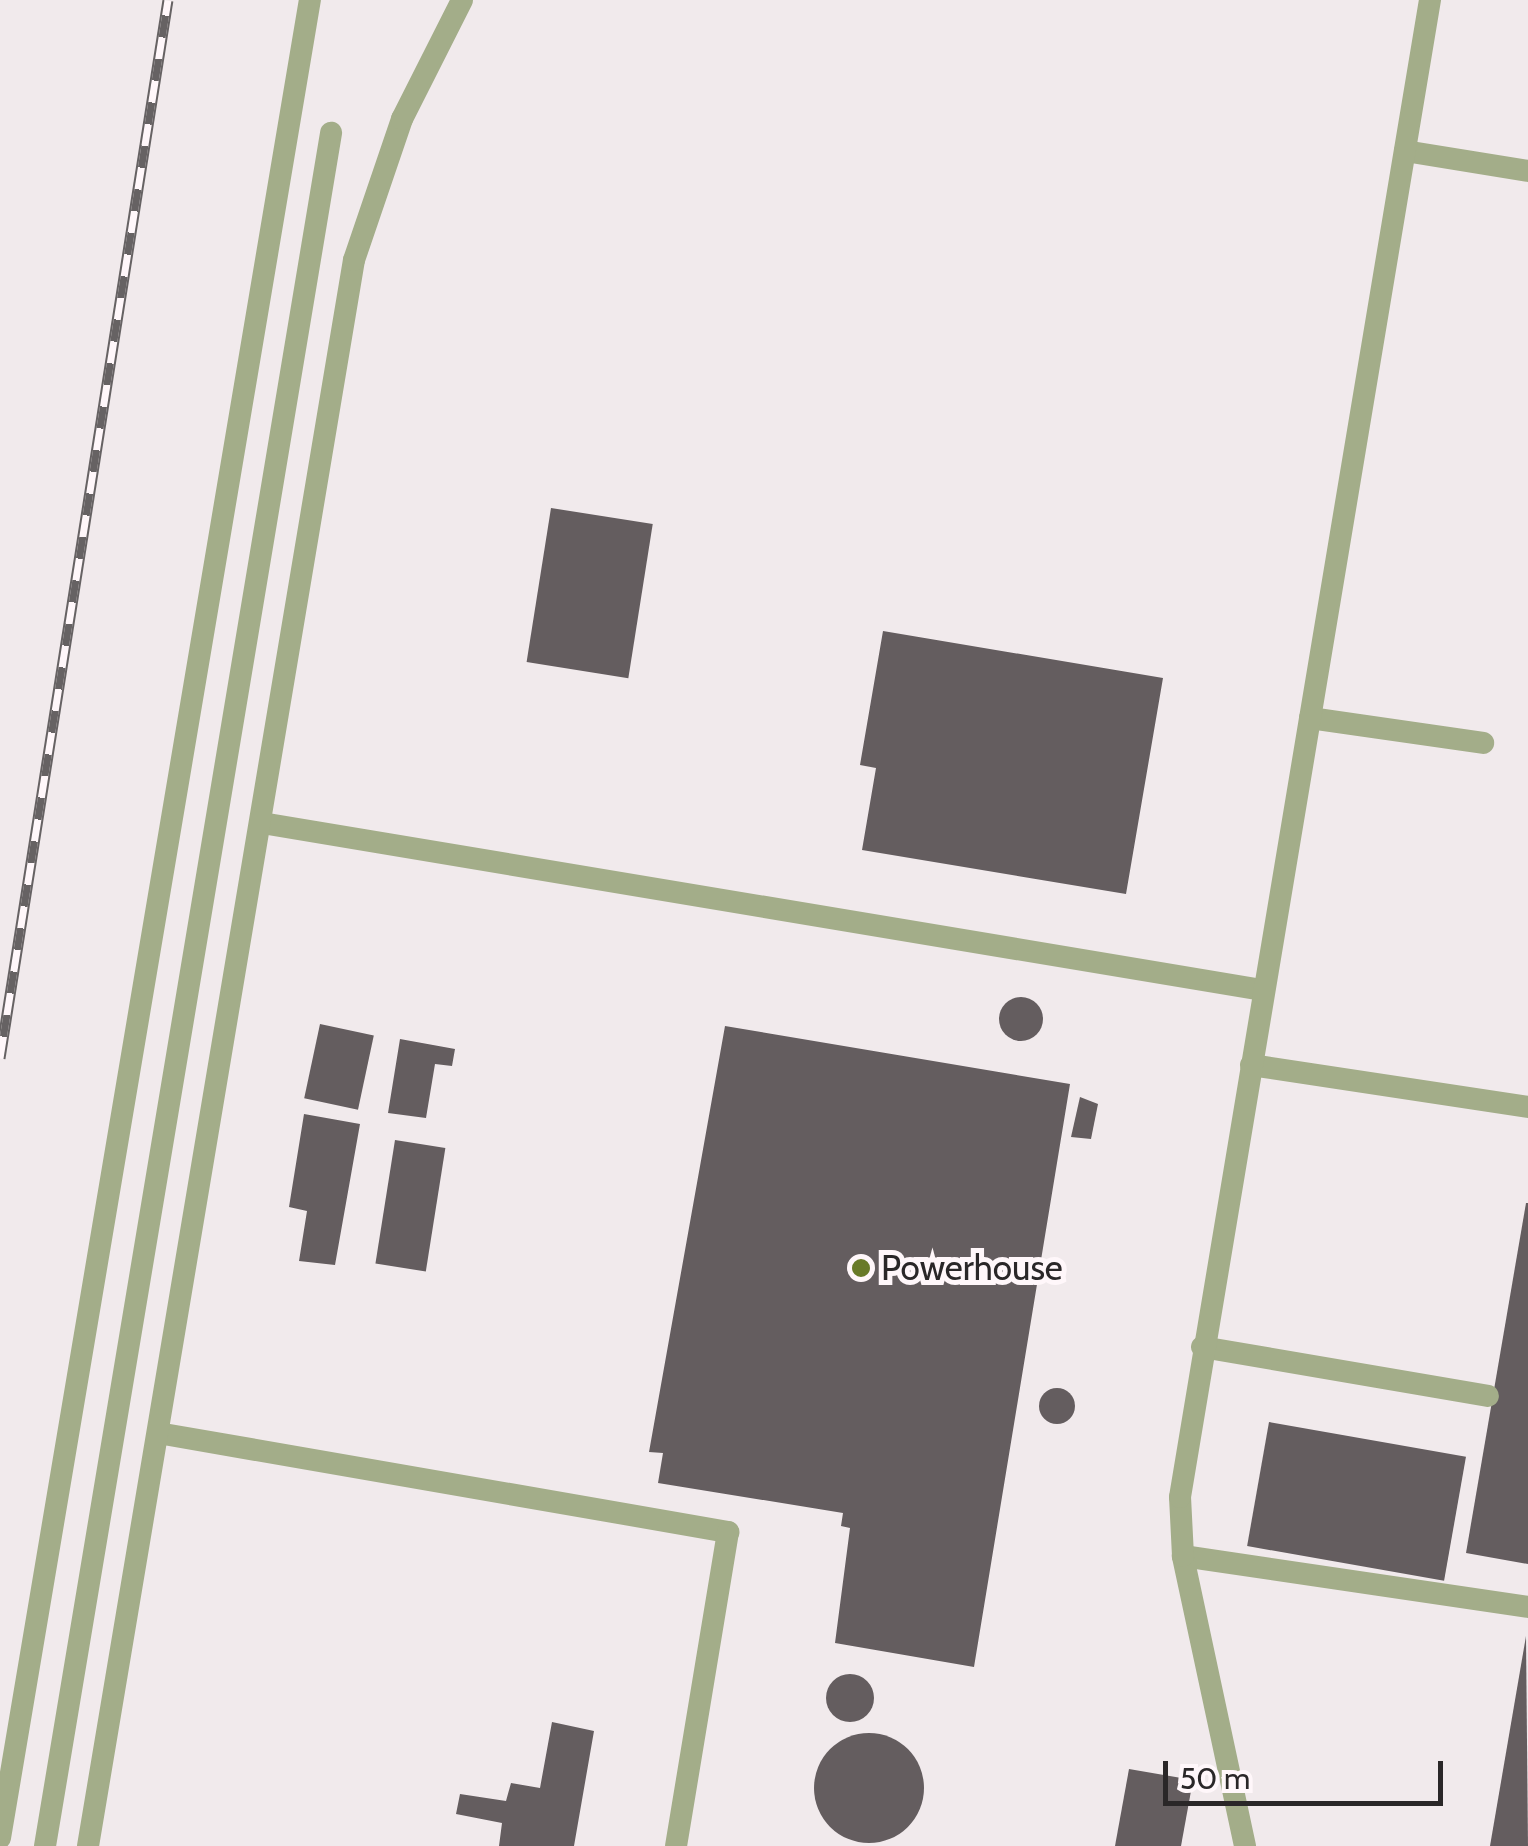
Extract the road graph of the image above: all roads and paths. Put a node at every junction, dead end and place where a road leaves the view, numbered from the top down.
1 (310, 0) edge
2 (462, 0) edge
3 (1430, 0) edge
4 (331, 134) dead end
5 (1405, 150) junction
6 (1528, 171) edge
7 (1310, 718) junction
8 (1483, 743) dead end
9 (262, 823) junction
10 (1262, 990) junction
11 (1251, 1065) junction
12 (1528, 1107) edge
13 (1202, 1347) junction
14 (1488, 1396) dead end
15 (158, 1432) junction
16 (1183, 1556) junction
17 (1528, 1607) edge
18 (0, 1838) edge
19 (45, 1846) edge
20 (88, 1846) edge
21 (676, 1846) edge
22 (1245, 1846) edge

1 - 18 lane
2 - 9 lane
3 - 5 lane
4 - 19 lane
5 - 6 lane
5 - 7 lane
7 - 8 lane
7 - 10 lane
9 - 10 lane
9 - 15 lane
10 - 11 lane
11 - 12 lane
11 - 13 lane
13 - 14 lane
13 - 16 lane
15 - 20 lane
15 - 21 lane
16 - 17 lane
16 - 22 lane

